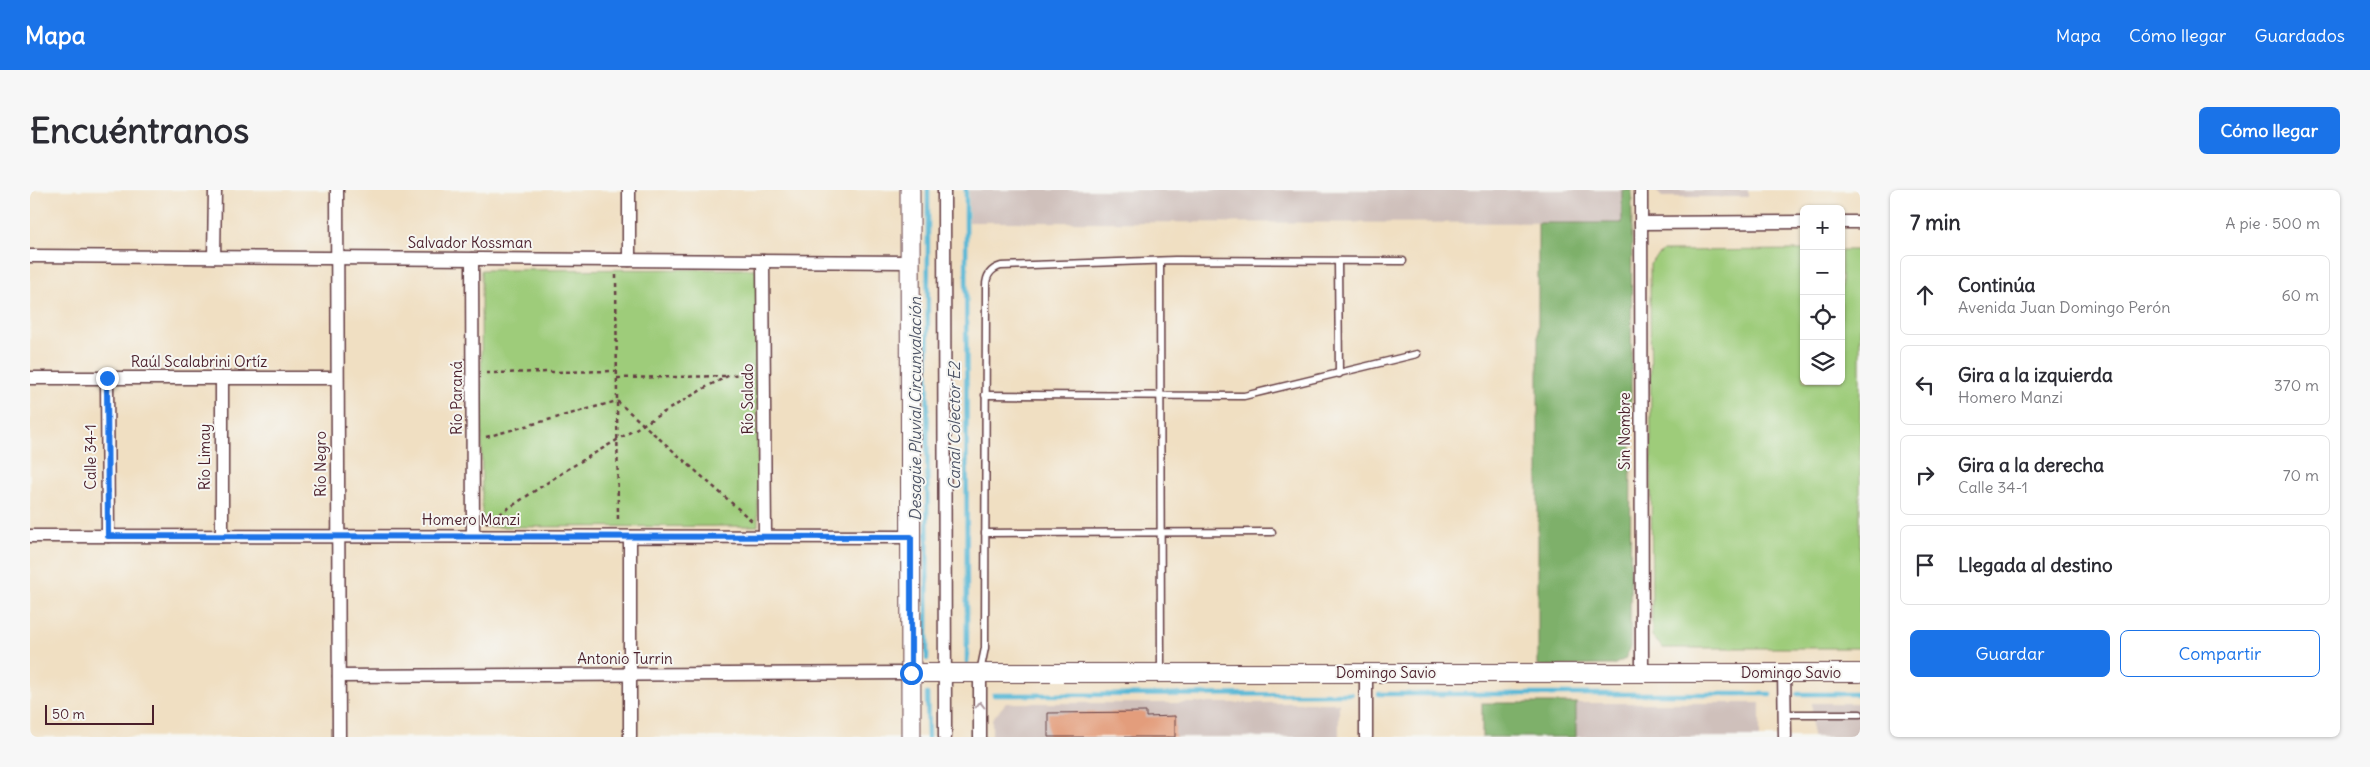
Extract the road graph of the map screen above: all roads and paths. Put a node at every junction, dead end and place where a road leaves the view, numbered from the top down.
1 (215, 190) edge
2 (337, 190) edge
3 (629, 190) edge
4 (910, 190) edge
5 (944, 190) edge
6 (1641, 190) edge
7 (1800, 222) edge
8 (1845, 222) edge
9 (1860, 222) edge
10 (1641, 223) junction
11 (30, 256) edge
12 (214, 257) junction
13 (337, 258) junction
14 (472, 259) junction
15 (629, 260) junction
16 (763, 261) junction
17 (1160, 261) junction
18 (1338, 261) junction
19 (1403, 261) dead end
20 (910, 262) junction
21 (607, 275) dead end
22 (1417, 354) dead end
23 (617, 371) junction
24 (753, 372) dead end
25 (1339, 374) junction
26 (728, 376) junction
27 (30, 378) edge
28 (107, 378) junction
29 (222, 378) junction
30 (337, 378) junction
31 (617, 378) junction
32 (486, 382) dead end
33 (985, 395) junction
34 (1160, 396) junction
35 (617, 401) junction
36 (643, 425) junction
37 (486, 428) dead end
38 (486, 437) junction
39 (617, 440) junction
40 (486, 446) dead end
41 (486, 513) dead end
42 (753, 513) dead end
43 (627, 522) dead end
44 (744, 522) dead end
45 (753, 522) junction
46 (486, 523) junction
47 (496, 523) dead end
48 (985, 532) junction
49 (1160, 532) junction
50 (1272, 532) dead end
51 (30, 536) edge
52 (108, 536) junction
53 (222, 536) junction
54 (338, 536) junction
55 (473, 537) junction
56 (630, 537) junction
57 (764, 537) junction
58 (911, 537) junction
59 (1860, 672) edge
60 (911, 673) junction
61 (945, 673) junction
62 (980, 673) junction
63 (1160, 673) junction
64 (1366, 673) junction
65 (1642, 673) junction
66 (1784, 673) junction
67 (630, 675) junction
68 (339, 676) junction
69 (1785, 714) junction
70 (1860, 714) edge
71 (339, 737) edge
72 (630, 737) edge
73 (912, 737) edge
74 (945, 737) edge
75 (980, 737) edge
76 (1366, 737) edge
77 (1785, 737) edge

1 - 12 street
2 - 13 street, Río Negro
3 - 15 street
4 - 20 main road
5 - 61 street
6 - 10 street, Sin Nombre
7 - 10 street
8 - 9 street
10 - 65 street, Sin Nombre
11 - 12 street, Salvador Kossman
12 - 13 street, Salvador Kossman
13 - 14 street, Salvador Kossman
13 - 30 street, Río Negro
14 - 15 street, Salvador Kossman
14 - 55 street, Río Paraná
15 - 16 street, Salvador Kossman
16 - 20 street, Salvador Kossman
16 - 57 street, Río Salado
17 - 18 lane
17 - 33 lane
17 - 34 lane
18 - 19 lane
18 - 25 lane
20 - 58 main road
21 - 23 path
22 - 25 lane
23 - 31 path
23 - 32 path
24 - 26 path
25 - 34 lane
26 - 31 path
26 - 36 path
27 - 28 street, Raúl Scalabrini Ortíz
28 - 29 street, Raúl Scalabrini Ortíz
28 - 52 street, Calle 34-1
29 - 30 street, Raúl Scalabrini Ortíz
29 - 53 street, Río Limay
30 - 54 street, Río Negro
31 - 35 path
33 - 34 lane
33 - 48 lane
34 - 49 lane
35 - 36 path
35 - 38 path
35 - 39 path
36 - 39 path
36 - 45 path
37 - 38 path
38 - 40 path
39 - 43 path
39 - 46 path
41 - 46 path
42 - 45 path
44 - 45 path
46 - 47 path
48 - 49 lane
48 - 62 lane
49 - 50 lane
49 - 63 lane
51 - 52 street, Homero Manzi
52 - 53 street, Homero Manzi
53 - 54 street, Homero Manzi
54 - 55 street, Homero Manzi
54 - 68 street, Río Negro
55 - 56 street, Homero Manzi
56 - 57 street, Homero Manzi
56 - 67 street
57 - 58 street, Homero Manzi
58 - 60 main road
59 - 66 street, Domingo Savio
60 - 61 street, Domingo Savio
60 - 67 street, Antonio Turrin
60 - 73 main road
61 - 62 street, Domingo Savio
61 - 74 street
62 - 63 street, Domingo Savio
75 -> 62 street
63 - 64 street, Domingo Savio
64 - 65 street, Domingo Savio
64 - 76 street
65 - 66 street, Domingo Savio
66 - 69 street
67 - 68 street, Antonio Turrin
67 - 72 street
68 - 71 street, Río Negro
69 - 70 lane
69 - 77 street

